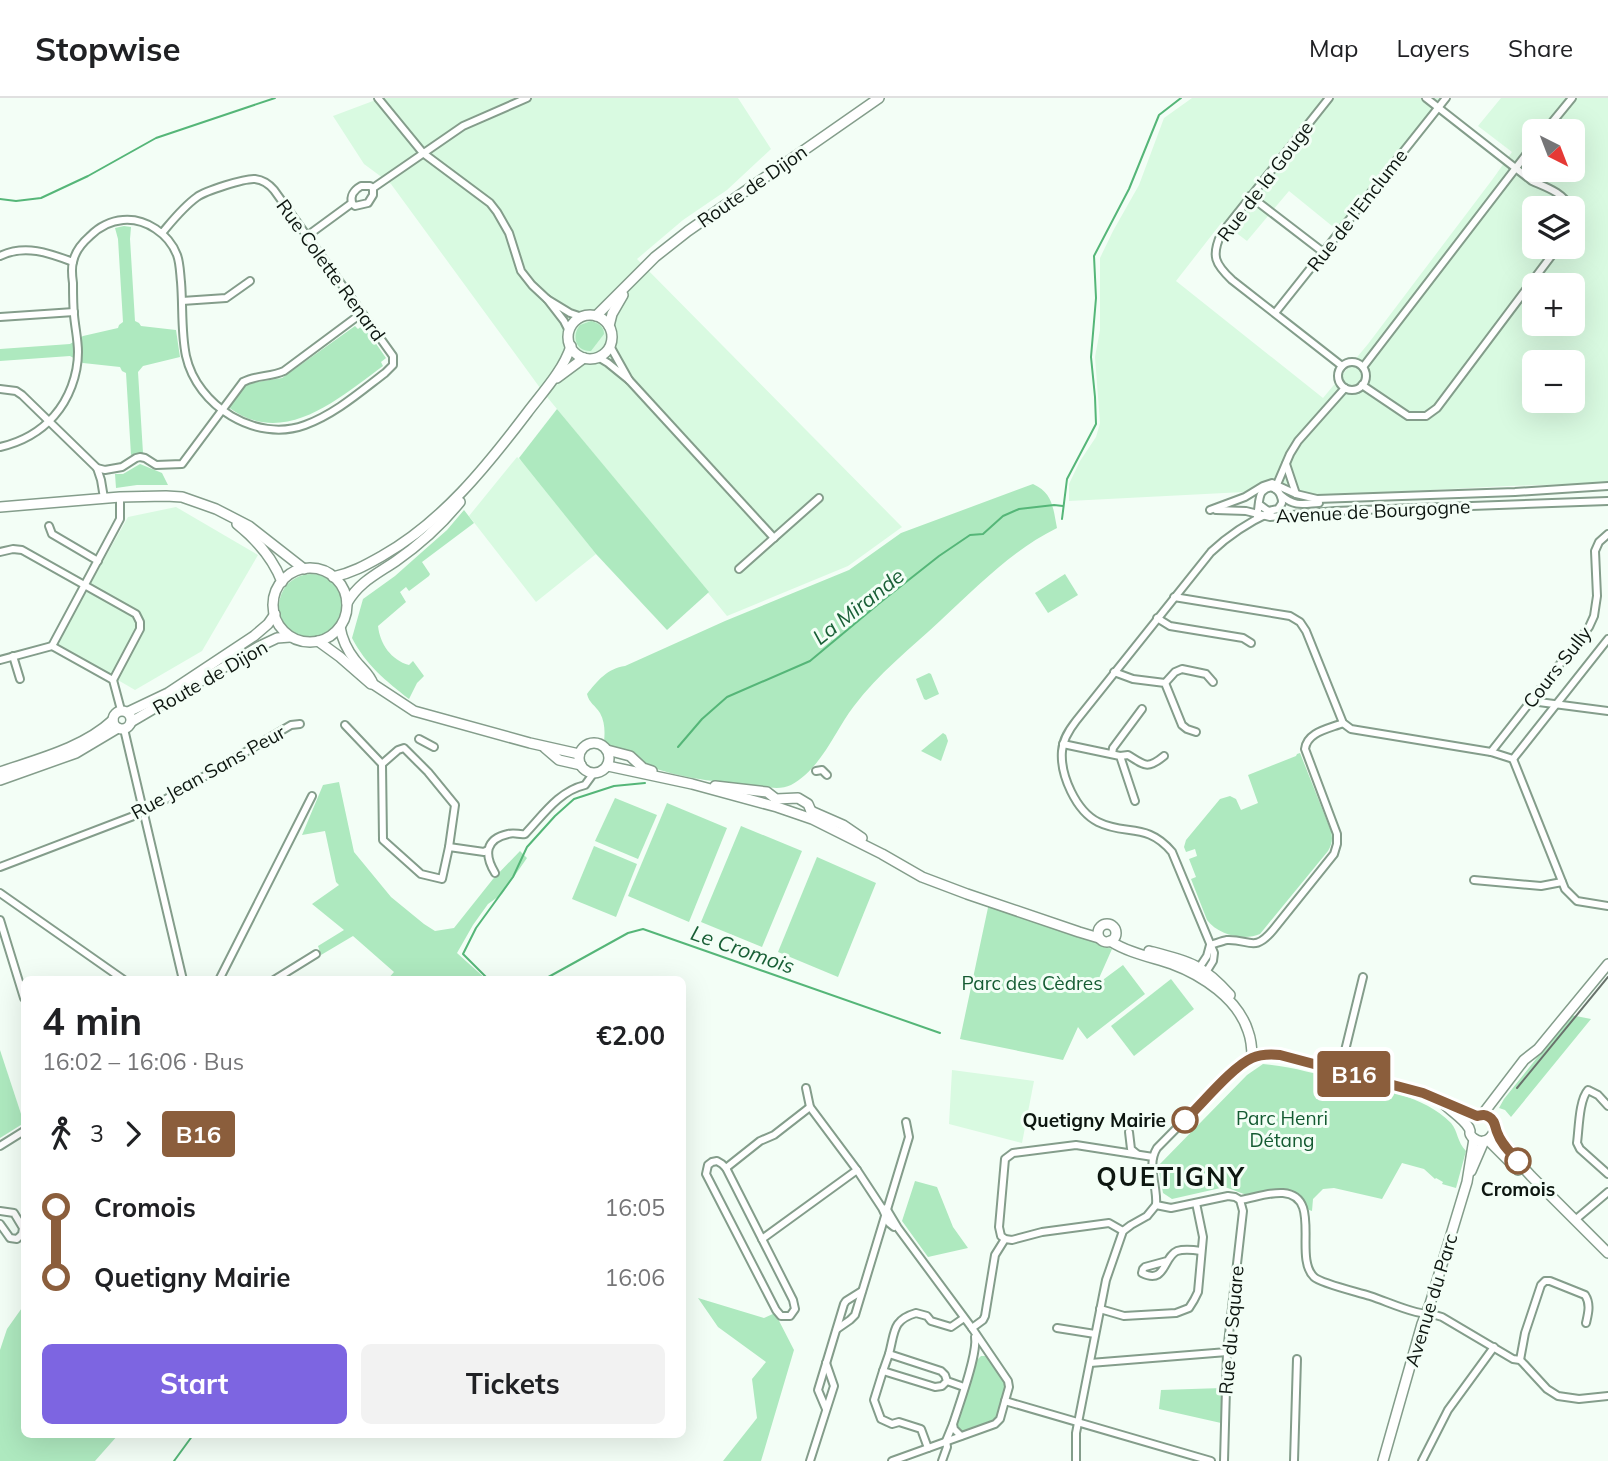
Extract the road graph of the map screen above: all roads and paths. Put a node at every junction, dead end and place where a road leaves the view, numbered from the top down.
1 (378, 98) edge
2 (527, 98) edge
3 (879, 98) edge
4 (1329, 98) edge
5 (1426, 98) edge
6 (1446, 98) edge
7 (1572, 98) edge
8 (1438, 108) junction
9 (1555, 119) edge
10 (423, 153) junction
11 (1522, 159) edge
12 (1515, 167) junction
13 (373, 188) junction
14 (1250, 196) junction
15 (1563, 196) edge
16 (352, 204) junction
17 (162, 233) junction
18 (307, 236) junction
19 (1323, 253) junction
20 (0, 256) edge
21 (1549, 259) edge
22 (73, 262) junction
23 (250, 281) dead end
24 (631, 282) junction
25 (547, 299) junction
26 (182, 301) junction
27 (74, 312) junction
28 (362, 313) junction
29 (1275, 313) junction
30 (596, 316) junction
31 (0, 317) edge
32 (582, 317) junction
33 (609, 326) junction
34 (569, 331) junction
35 (570, 346) junction
36 (610, 346) junction
37 (584, 358) junction
38 (598, 358) junction
39 (1342, 366) junction
40 (1363, 367) junction
41 (629, 380) junction
42 (1362, 385) junction
43 (547, 386) junction
44 (1345, 388) junction
45 (0, 389) edge
46 (221, 410) junction
47 (49, 422) junction
48 (0, 447) edge
49 (494, 456) junction
50 (1286, 464) junction
51 (97, 468) junction
52 (1276, 486) junction
53 (1608, 488) edge
54 (1296, 494) junction
55 (1282, 496) junction
56 (120, 497) junction
57 (104, 498) junction
58 (818, 498) dead end
59 (1608, 499) edge
60 (1260, 505) junction
61 (0, 507) edge
62 (216, 509) junction
63 (1265, 514) junction
64 (49, 526) dead end
65 (1608, 534) edge
66 (774, 538) junction
67 (0, 552) edge
68 (98, 561) junction
69 (304, 569) junction
70 (739, 569) dead end
71 (333, 576) junction
72 (282, 582) junction
73 (84, 586) junction
74 (1174, 597) junction
75 (347, 603) junction
76 (275, 614) junction
77 (1157, 618) junction
78 (340, 627) junction
79 (290, 636) junction
80 (1608, 639) edge
81 (318, 641) junction
82 (1251, 643) dead end
83 (52, 646) junction
84 (13, 656) junction
85 (0, 660) edge
86 (1114, 672) junction
87 (20, 679) dead end
88 (113, 680) junction
89 (1213, 682) dead end
90 (1165, 683) junction
91 (373, 684) junction
92 (1531, 701) junction
93 (1557, 704) junction
94 (1142, 709) dead end
95 (1608, 711) edge
96 (123, 720) junction
97 (1343, 723) junction
98 (300, 724) dead end
99 (345, 725) dead end
100 (1196, 732) dead end
101 (419, 739) dead end
102 (1063, 744) junction
103 (537, 745) junction
104 (434, 747) dead end
105 (607, 750) junction
106 (1491, 752) junction
107 (579, 754) junction
108 (1116, 755) junction
109 (1164, 756) dead end
110 (1513, 759) junction
111 (382, 764) junction
112 (581, 765) junction
113 (608, 766) junction
114 (816, 771) dead end
115 (0, 772) edge
116 (593, 774) junction
117 (827, 775) dead end
118 (666, 777) junction
119 (0, 780) edge
120 (692, 784) junction
121 (312, 796) dead end
122 (1135, 801) dead end
123 (144, 812) junction
124 (807, 813) junction
125 (449, 847) junction
126 (488, 850) junction
127 (0, 867) edge
128 (495, 873) dead end
129 (1474, 880) dead end
130 (1562, 883) junction
131 (0, 893) edge
132 (1608, 906) edge
133 (0, 920) edge
134 (1099, 933) junction
135 (1113, 938) junction
136 (1210, 945) junction
137 (316, 954) dead end
138 (1608, 964) edge
139 (1201, 973) junction
140 (118, 976) edge
141 (182, 976) edge
142 (221, 976) edge
143 (280, 976) edge
144 (1363, 976) dead end
145 (21, 988) edge
146 (1538, 1049) junction
147 (1257, 1056) junction
148 (1340, 1071) junction
149 (806, 1088) dead end
150 (1442, 1103) junction
151 (1608, 1106) edge
152 (810, 1107) junction
153 (1480, 1116) junction
154 (1492, 1119) junction
155 (906, 1122) dead end
156 (1469, 1128) junction
157 (1495, 1129) junction
158 (1129, 1132) dead end
159 (21, 1133) edge
160 (1482, 1140) junction
161 (0, 1146) edge
162 (1139, 1155) junction
163 (1153, 1157) junction
164 (726, 1168) junction
165 (857, 1170) junction
166 (1608, 1174) edge
167 (1542, 1188) junction
168 (1608, 1192) edge
169 (873, 1193) junction
170 (889, 1199) junction
171 (1240, 1200) junction
172 (1196, 1203) junction
173 (1156, 1205) junction
174 (0, 1211) edge
175 (886, 1211) junction
176 (1575, 1220) junction
177 (0, 1224) edge
178 (21, 1225) edge
179 (896, 1228) junction
180 (1123, 1231) junction
181 (879, 1234) junction
182 (21, 1235) edge
183 (762, 1239) junction
184 (1005, 1239) junction
185 (1201, 1251) junction
186 (1608, 1252) edge
187 (1167, 1261) dead end
188 (862, 1291) junction
189 (1100, 1309) junction
190 (1427, 1313) junction
191 (964, 1318) junction
192 (1586, 1324) dead end
193 (972, 1328) junction
194 (1058, 1328) dead end
195 (837, 1329) junction
196 (1095, 1334) junction
197 (1494, 1347) junction
198 (1227, 1352) junction
199 (889, 1354) junction
200 (992, 1357) junction
201 (973, 1359) junction
202 (1297, 1359) dead end
203 (1520, 1360) junction
204 (826, 1363) junction
205 (1090, 1363) junction
206 (883, 1371) junction
207 (947, 1381) junction
208 (964, 1387) junction
209 (1608, 1396) edge
210 (1005, 1401) junction
211 (826, 1409) junction
212 (1078, 1423) junction
213 (953, 1424) junction
214 (961, 1436) junction
215 (946, 1441) junction
216 (931, 1448) junction
217 (810, 1461) edge
218 (892, 1461) edge
219 (942, 1461) edge
220 (1076, 1461) edge
221 (1211, 1461) edge
222 (1224, 1461) edge
223 (1294, 1461) edge
224 (1383, 1461) edge
225 (1422, 1461) edge

1 - 10 street
2 - 10 street
3 - 24 main road, Route de Dijon
4 - 14 street, Rue de la Gouge
5 - 8 street
6 - 8 street, Rue de l'Enclume
7 - 9 street
8 - 12 street
8 - 19 street, Rue de l'Enclume
10 - 13 street
10 - 25 street
11 - 12 street
12 - 15 street
12 - 40 street
13 - 16 street
13 - 16 street
14 - 19 street
14 - 29 street, Rue de la Gouge
16 - 18 street
17 - 18 street, Rue Colette Renard
17 - 22 street
17 - 26 street
18 - 28 street, Rue Colette Renard
19 - 29 street, Rue de l'Enclume
20 - 22 street
21 - 42 street
22 - 27 street
23 - 26 street
24 - 30 main road, Route de Dijon
24 - 33 main road, Route de Dijon
25 - 32 street
25 - 34 street
26 - 46 street
27 - 31 street
27 - 47 street
28 - 46 street
28 - 46 street, Rue Colette Renard
29 - 39 street
30 - 32 main road
30 - 33 main road
32 - 34 main road
33 - 36 main road
34 - 35 main road
35 - 37 main road
35 - 43 main road
36 - 38 main road
36 - 41 street
37 - 38 main road
37 - 43 main road
38 - 41 street
39 - 40 street
39 - 44 street
40 - 42 street
41 - 66 street
42 - 44 street
43 - 49 main road
44 - 50 street
45 - 47 street
46 - 51 street
47 - 48 street
47 - 51 street
49 - 71 main road
49 - 75 main road
50 - 52 street
50 - 54 street
51 - 57 street
52 - 54 street, Avenue de Bourgogne
52 - 55 street
52 - 60 street
52 - 63 street, Avenue de Bourgogne
53 - 54 street, Avenue de Bourgogne
53 - 55 street, Avenue de Bourgogne
55 - 63 street
56 - 57 main road
56 - 62 main road
56 - 68 street
57 - 61 main road
58 - 66 street
59 - 63 street, Avenue de Bourgogne
59 - 63 street, Avenue de Bourgogne
60 - 63 street
60 - 63 street
62 - 69 main road
62 - 72 main road
63 - 74 street
64 - 68 street
65 - 92 street, Cours Sully
66 - 70 street
67 - 73 street
68 - 73 street
69 - 71 main road
69 - 72 main road
71 - 75 main road
72 - 76 main road
73 - 83 street
73 - 88 street
74 - 77 street
74 - 97 street
75 - 78 main road
76 - 79 main road
76 - 96 main road, Route de Dijon
77 - 82 street
77 - 86 street
78 - 81 main road
78 - 91 main road
79 - 81 main road
79 - 96 main road, Route de Dijon
80 - 93 street, Cours Sully
81 - 91 main road
83 - 84 street
83 - 88 street
84 - 85 street
84 - 87 street
86 - 90 street
86 - 102 street
88 - 96 street
89 - 90 street
90 - 100 street
91 - 103 main road
92 - 93 street
92 - 106 street, Cours Sully
93 - 95 street
93 - 110 street, Cours Sully
94 - 108 street
96 - 115 main road, Route de Dijon
96 - 119 main road, Route de Dijon
96 - 123 street
97 - 106 street
97 - 136 street
98 - 123 street, Rue Jean Sans Peur
99 - 111 street
101 - 104 street
102 - 108 street
102 - 136 street
103 - 107 main road
103 - 112 main road
105 - 107 main road
105 - 113 main road
105 - 118 main road
106 - 110 street
107 - 112 main road
108 - 109 street
108 - 122 street
110 - 130 street
111 - 125 street
111 - 125 street
112 - 116 main road
113 - 116 main road
113 - 118 main road
114 - 117 street
116 - 126 street
118 - 120 main road
120 - 124 main road
120 - 124 main road
121 - 142 street
123 - 127 street, Rue Jean Sans Peur
123 - 141 street
124 - 134 main road
125 - 126 street
126 - 128 street
129 - 130 street
130 - 132 street
131 - 140 street
133 - 145 street
134 - 135 main road
134 - 135 main road
135 - 139 main road
136 - 139 street
137 - 143 street
138 - 146 main road
139 - 147 main road
144 - 148 street
146 - 153 main road
146 - 154 main road
147 - 148 main road
147 - 163 street
148 - 150 main road
149 - 152 street
150 - 153 main road
150 - 156 main road
151 - 166 street
152 - 164 street
152 - 165 street
153 - 154 main road
153 - 156 main road
154 - 157 main road
155 - 170 street
156 - 160 main road
157 - 160 main road
157 - 167 main road
158 - 162 street
159 - 161 street
160 - 167 main road
160 - 190 main road, Avenue du Parc
162 - 163 street
162 - 184 street
163 - 173 street
164 - 183 street
164 - 183 street
165 - 169 street
165 - 183 street
167 - 176 main road
168 - 176 street
169 - 170 street
169 - 175 street
170 - 175 street
171 - 172 street
171 - 190 street
171 - 198 street, Rue du Square
172 - 173 street
172 - 185 street
173 - 180 street
174 - 178 street
175 - 179 street
175 - 181 street
176 - 186 main road
177 - 182 street
179 - 181 street
179 - 191 street
180 - 184 street
180 - 189 street
181 - 188 street
184 - 193 street
185 - 187 street
185 - 189 street
188 - 195 street
188 - 195 street
189 - 196 street
190 - 197 street
190 - 224 main road, Avenue du Parc
191 - 193 street
191 - 199 street
192 - 203 street
193 - 200 street
193 - 201 street
194 - 196 street
195 - 204 street
196 - 205 street
197 - 203 street
197 - 225 street
198 - 205 street
198 - 222 street, Rue du Square
199 - 206 street
199 - 207 street
200 - 201 street
200 - 210 street
201 - 208 street
202 - 223 street
203 - 209 street
204 - 211 street
204 - 211 street
205 - 212 street
206 - 207 street
206 - 216 street
207 - 208 street
208 - 213 street
210 - 212 street
210 - 214 street
211 - 217 street
212 - 220 street
212 - 221 street
213 - 214 street
213 - 215 street
214 - 215 street
215 - 216 street
215 - 219 street
216 - 218 street
216 - 219 street

